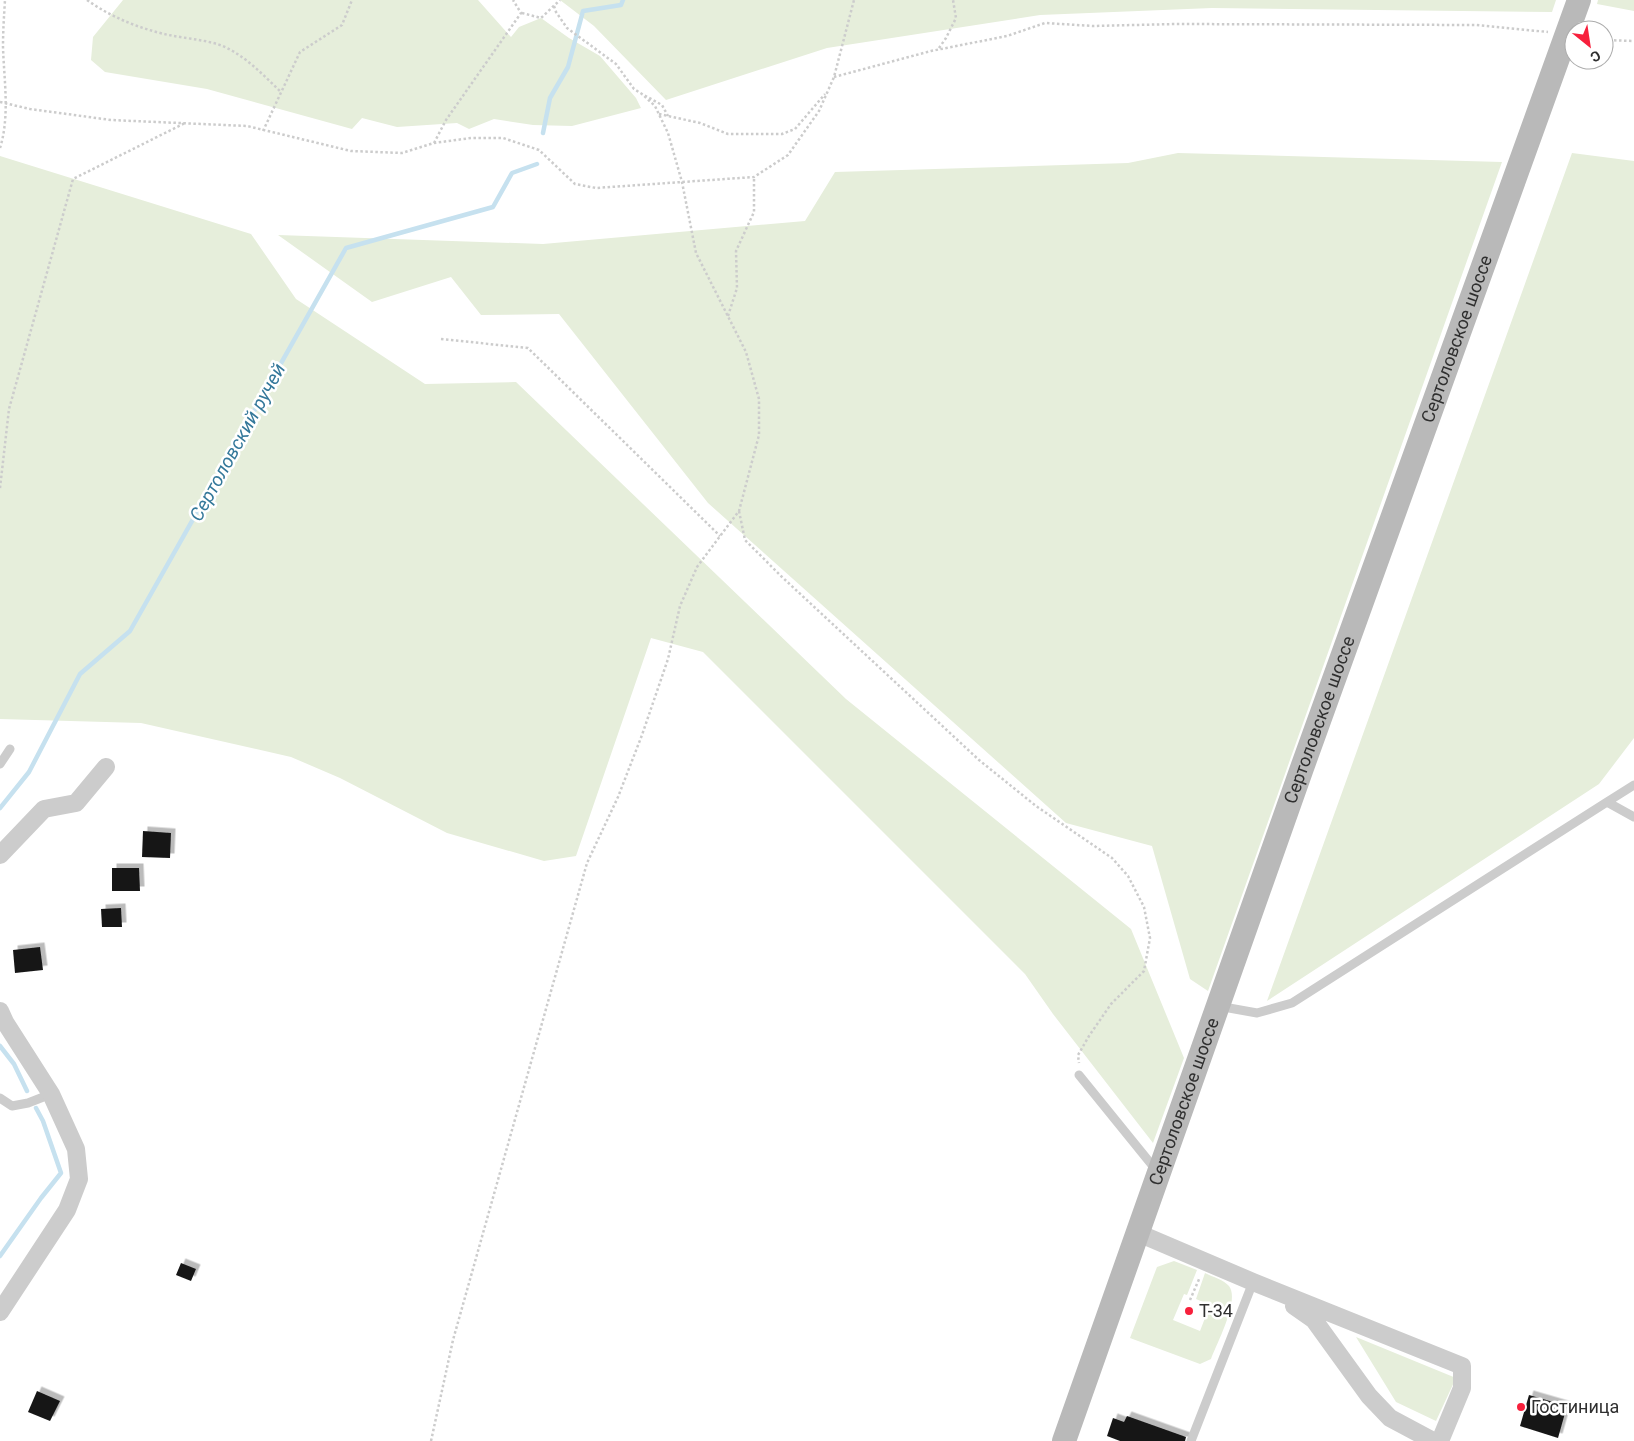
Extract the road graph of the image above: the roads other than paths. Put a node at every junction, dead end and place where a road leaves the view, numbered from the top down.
1 (1579, 0) edge
2 (10, 749) dead end
3 (0, 764) edge
4 (106, 767) dead end
5 (1634, 785) edge
6 (1608, 802) junction
7 (1634, 817) edge
8 (0, 855) edge
9 (1218, 1006) junction
10 (0, 1011) edge
11 (1079, 1075) road end
12 (51, 1094) junction
13 (0, 1098) edge
14 (1159, 1173) junction
15 (1138, 1233) junction
16 (1261, 1285) junction
17 (0, 1312) edge
18 (1064, 1441) edge
19 (1191, 1441) edge
20 (1434, 1441) edge
21 (1440, 1441) edge

1 - 9 main road, Сертоловское шоссе
2 - 3 lane
4 - 8 street
5 - 6 lane
6 - 7 lane
6 - 9 lane
9 - 14 main road, Сертоловское шоссе
10 - 12 street
11 - 14 lane
12 - 13 lane
12 - 17 street
14 - 15 main road, Сертоловское шоссе
15 - 16 street
15 - 18 main road, Сертоловское шоссе
16 - 19 lane
16 - 20 street
16 - 21 street

